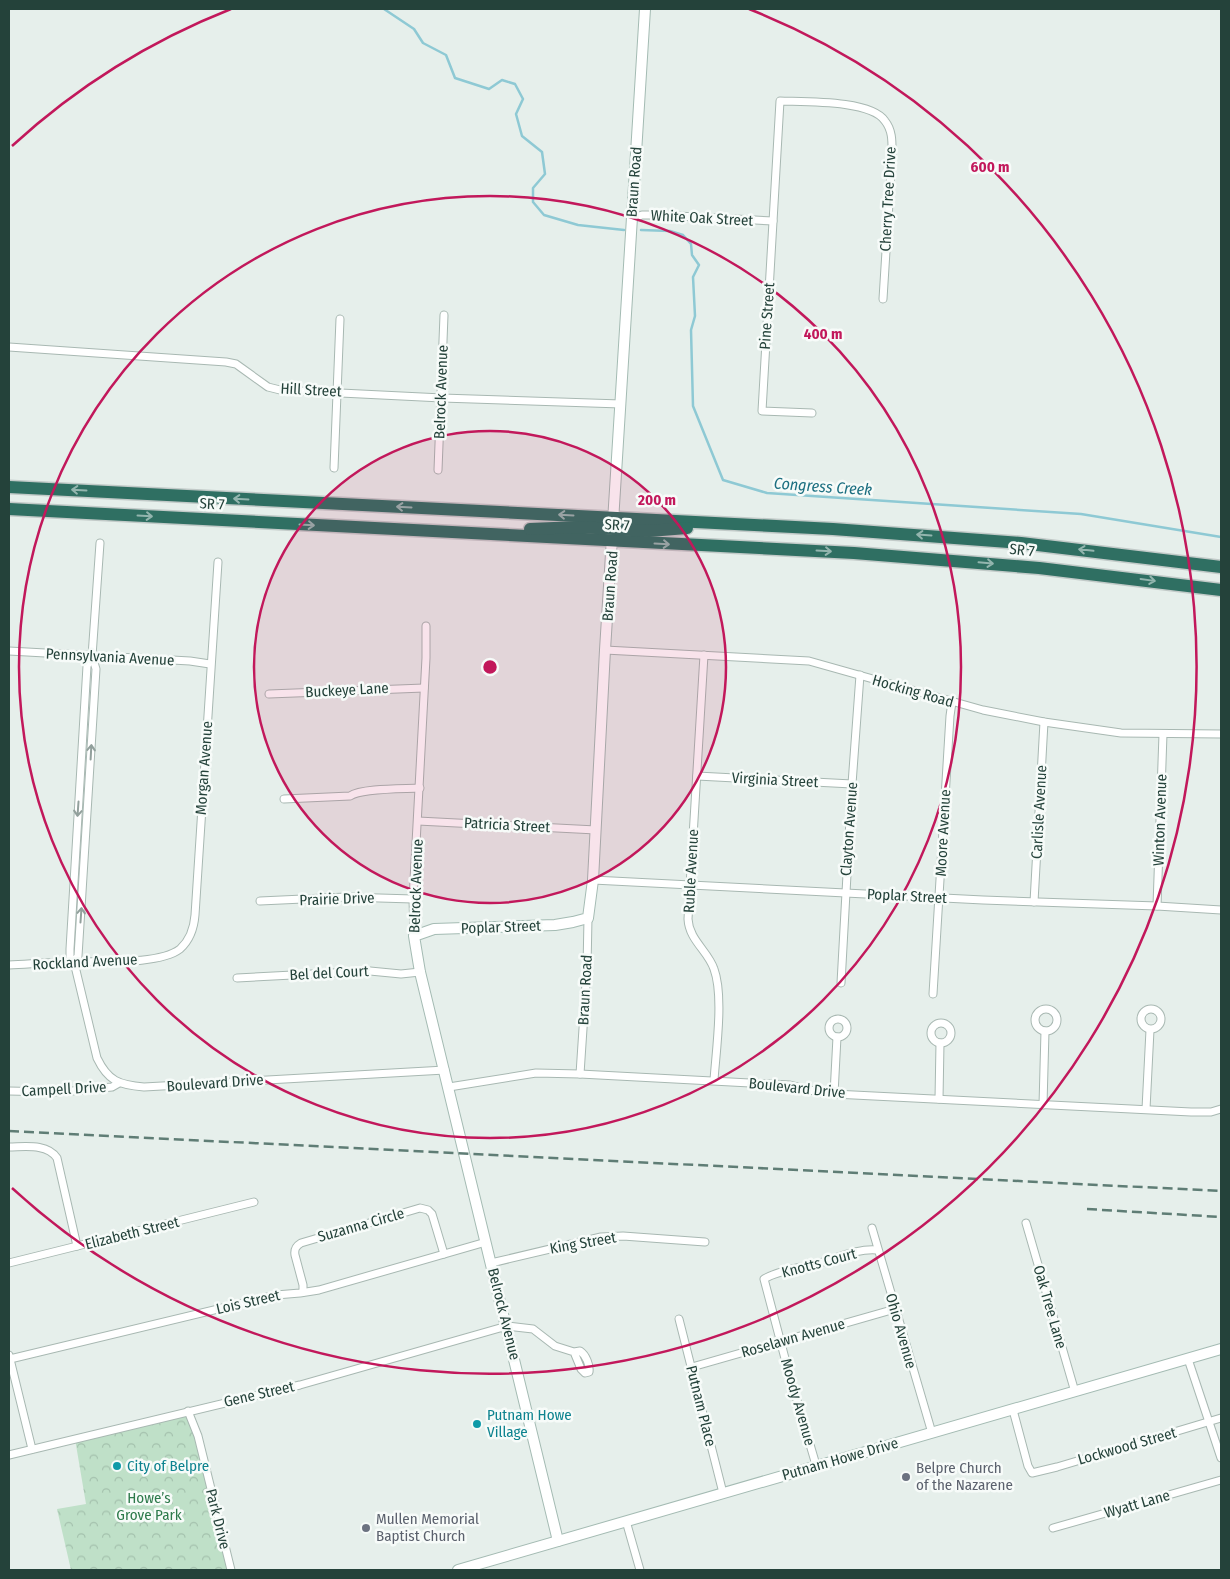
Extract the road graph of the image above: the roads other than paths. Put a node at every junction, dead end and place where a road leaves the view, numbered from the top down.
1 (645, 9) edge
2 (632, 219) junction
3 (773, 221) junction
4 (883, 299) dead end
5 (444, 315) dead end
6 (340, 319) dead end
7 (9, 347) edge
8 (337, 392) junction
9 (442, 398) junction
10 (621, 404) junction
11 (812, 413) dead end
12 (334, 468) dead end
13 (438, 470) dead end
14 (9, 487) edge
15 (9, 509) edge
16 (614, 529) junction
17 (100, 543) dead end
18 (218, 562) dead end
19 (1221, 567) edge
20 (1221, 590) edge
21 (426, 626) dead end
22 (9, 650) edge
23 (605, 650) junction
24 (704, 654) junction
25 (92, 656) junction
26 (210, 664) junction
27 (860, 675) junction
28 (424, 688) junction
29 (269, 694) dead end
30 (952, 702) junction
31 (1044, 722) junction
32 (1163, 734) junction
33 (1221, 734) edge
34 (697, 776) junction
35 (852, 784) junction
36 (420, 788) junction
37 (284, 799) dead end
38 (418, 821) junction
39 (596, 830) junction
40 (593, 880) junction
41 (689, 884) junction
42 (845, 893) junction
43 (939, 898) junction
44 (413, 899) junction
45 (260, 901) dead end
46 (1034, 902) junction
47 (1157, 906) junction
48 (1221, 910) edge
49 (588, 918) junction
50 (414, 936) junction
51 (161, 957) joint
52 (74, 962) junction
53 (9, 965) edge
54 (420, 972) junction
55 (236, 978) dead end
56 (841, 984) dead end
57 (933, 994) dead end
58 (1150, 1030) dead end
59 (1045, 1031) dead end
60 (837, 1037) dead end
61 (940, 1043) dead end
62 (444, 1070) junction
63 (580, 1074) junction
64 (714, 1080) junction
65 (119, 1083) junction
66 (449, 1087) junction
67 (9, 1091) edge
68 (834, 1094) junction
69 (939, 1099) junction
70 (1043, 1105) junction
71 (1146, 1109) junction
72 (1221, 1109) edge
73 (9, 1147) edge
74 (254, 1202) dead end
75 (1026, 1223) dead end
76 (872, 1228) dead end
77 (486, 1242) junction
78 (705, 1242) dead end
79 (77, 1246) junction
80 (877, 1250) junction
81 (444, 1254) junction
82 (9, 1263) edge
83 (492, 1263) junction
84 (764, 1281) joint
85 (304, 1292) junction
86 (895, 1309) junction
87 (679, 1319) dead end
88 (507, 1326) junction
89 (780, 1341) junction
90 (1221, 1349) edge
91 (574, 1352) dead end
92 (9, 1357) edge
93 (1188, 1359) junction
94 (692, 1367) junction
95 (1075, 1392) junction
96 (1012, 1410) junction
97 (188, 1411) junction
98 (1221, 1418) edge
99 (1210, 1422) junction
100 (932, 1433) junction
101 (32, 1449) junction
102 (9, 1455) edge
103 (1221, 1458) edge
104 (816, 1466) junction
105 (1221, 1480) edge
106 (723, 1493) junction
107 (626, 1521) junction
108 (1053, 1528) dead end
109 (558, 1541) junction
110 (231, 1570) edge
111 (458, 1570) edge
112 (640, 1570) edge

1 - 2 street, Braun Road
2 - 3 street, White Oak Street
2 - 10 street, Braun Road
3 - 4 street, Cherry Tree Drive
3 - 11 street, Pine Street
5 - 9 street, Belrock Avenue
6 - 8 street
7 - 8 street, Hill Street
8 - 9 street, Hill Street
8 - 12 street
9 - 10 street, Hill Street
9 - 13 street, Belrock Avenue
10 - 16 street, Braun Road
16 -> 14 highway, SR 7 / SR 7
15 -> 16 highway, SR 7 / SR 7
19 -> 16 highway, SR 7 / SR 7
16 -> 20 highway, SR 7 / SR 7
16 - 23 street, Braun Road
17 - 25 street
18 - 26 street, Morgan Avenue
21 - 28 street, Belrock Avenue
22 - 25 street, Pennsylvania Avenue
23 - 24 street, Hocking Road
23 - 39 street, Braun Road
24 - 27 street, Hocking Road
24 - 34 street, Ruble Avenue
25 - 26 street, Pennsylvania Avenue
25 - 52 street
26 - 51 street, Morgan Avenue
27 - 30 street, Hocking Road
27 - 35 street, Clayton Avenue
28 - 29 street, Buckeye Lane
28 - 36 street, Belrock Avenue
30 - 31 street, Hocking Road
30 - 43 street, Moore Avenue
31 - 32 street, Hocking Road
31 - 46 street, Carlisle Avenue
32 - 33 street, Hocking Road
32 - 47 street, Winton Avenue
34 - 35 street, Virginia Street
34 - 41 street, Ruble Avenue
35 - 42 street, Clayton Avenue
36 - 37 street
36 - 38 street, Belrock Avenue
38 - 39 street, Patricia Street
38 - 44 street, Belrock Avenue
39 - 40 street, Braun Road
40 - 41 street, Poplar Street
40 - 49 street, Braun Road
41 - 42 street, Poplar Street
41 - 64 street, Ruble Avenue
42 - 43 street, Poplar Street
42 - 56 street, Clayton Avenue
43 - 46 street, Poplar Street
43 - 57 street, Moore Avenue
44 - 45 street, Prairie Drive
44 - 50 street, Belrock Avenue
46 - 47 street, Poplar Street
47 - 48 street, Poplar Street
49 - 50 street, Poplar Street
49 - 63 street, Braun Road
50 - 54 street, Belrock Avenue
51 - 52 street, Rockland Avenue
52 - 53 street, Rockland Avenue
52 - 65 street
54 - 55 street, Bel del Court
54 - 62 street, Belrock Avenue
58 - 71 street
59 - 70 street
60 - 68 street
61 - 69 street
62 - 65 street, Boulevard Drive
62 - 66 street, Belrock Avenue
63 - 64 street, Boulevard Drive
63 - 66 street, Boulevard Drive
64 - 68 street, Boulevard Drive
65 - 67 street, Campell Drive
66 - 77 street, Belrock Avenue
68 - 69 street, Boulevard Drive
69 - 70 street, Boulevard Drive
70 - 71 street, Boulevard Drive
71 - 72 street, Boulevard Drive
73 - 79 street
74 - 79 street, Elizabeth Street
75 - 95 street, Oak Tree Lane
76 - 80 street, Ohio Avenue
77 - 81 street, Lois Street
77 - 83 street, Belrock Avenue
78 - 83 street, King Street
79 - 82 street, Elizabeth Street
80 - 84 street, Knotts Court
80 - 86 street, Ohio Avenue
81 - 85 street, Lois Street
81 - 85 street, Suzanna Circle
83 - 88 street, Belrock Avenue
84 - 89 street, Moody Avenue
85 - 92 street, Lois Street
86 - 89 street, Roselawn Avenue
86 - 100 street, Ohio Avenue
87 - 94 street, Putnam Place
88 - 91 street
88 - 97 street, Gene Street
88 - 109 street, Belrock Avenue
89 - 94 street, Roselawn Avenue
89 - 104 street, Moody Avenue
90 - 93 street, Putnam Howe Drive
92 - 101 street
93 - 95 street, Putnam Howe Drive
93 - 99 street
94 - 106 street, Putnam Place
95 - 96 street, Putnam Howe Drive
96 - 99 street, Lockwood Street
96 - 100 street, Putnam Howe Drive
97 - 101 street, Gene Street
97 - 110 street, Park Drive
98 - 99 street, Lockwood Street
99 - 103 street
100 - 104 street, Putnam Howe Drive
101 - 102 street, Gene Street
104 - 106 street, Putnam Howe Drive
105 - 108 street, Wyatt Lane
106 - 107 street, Putnam Howe Drive
107 - 109 street, Putnam Howe Drive
107 - 112 street
109 - 111 street, Putnam Howe Drive

